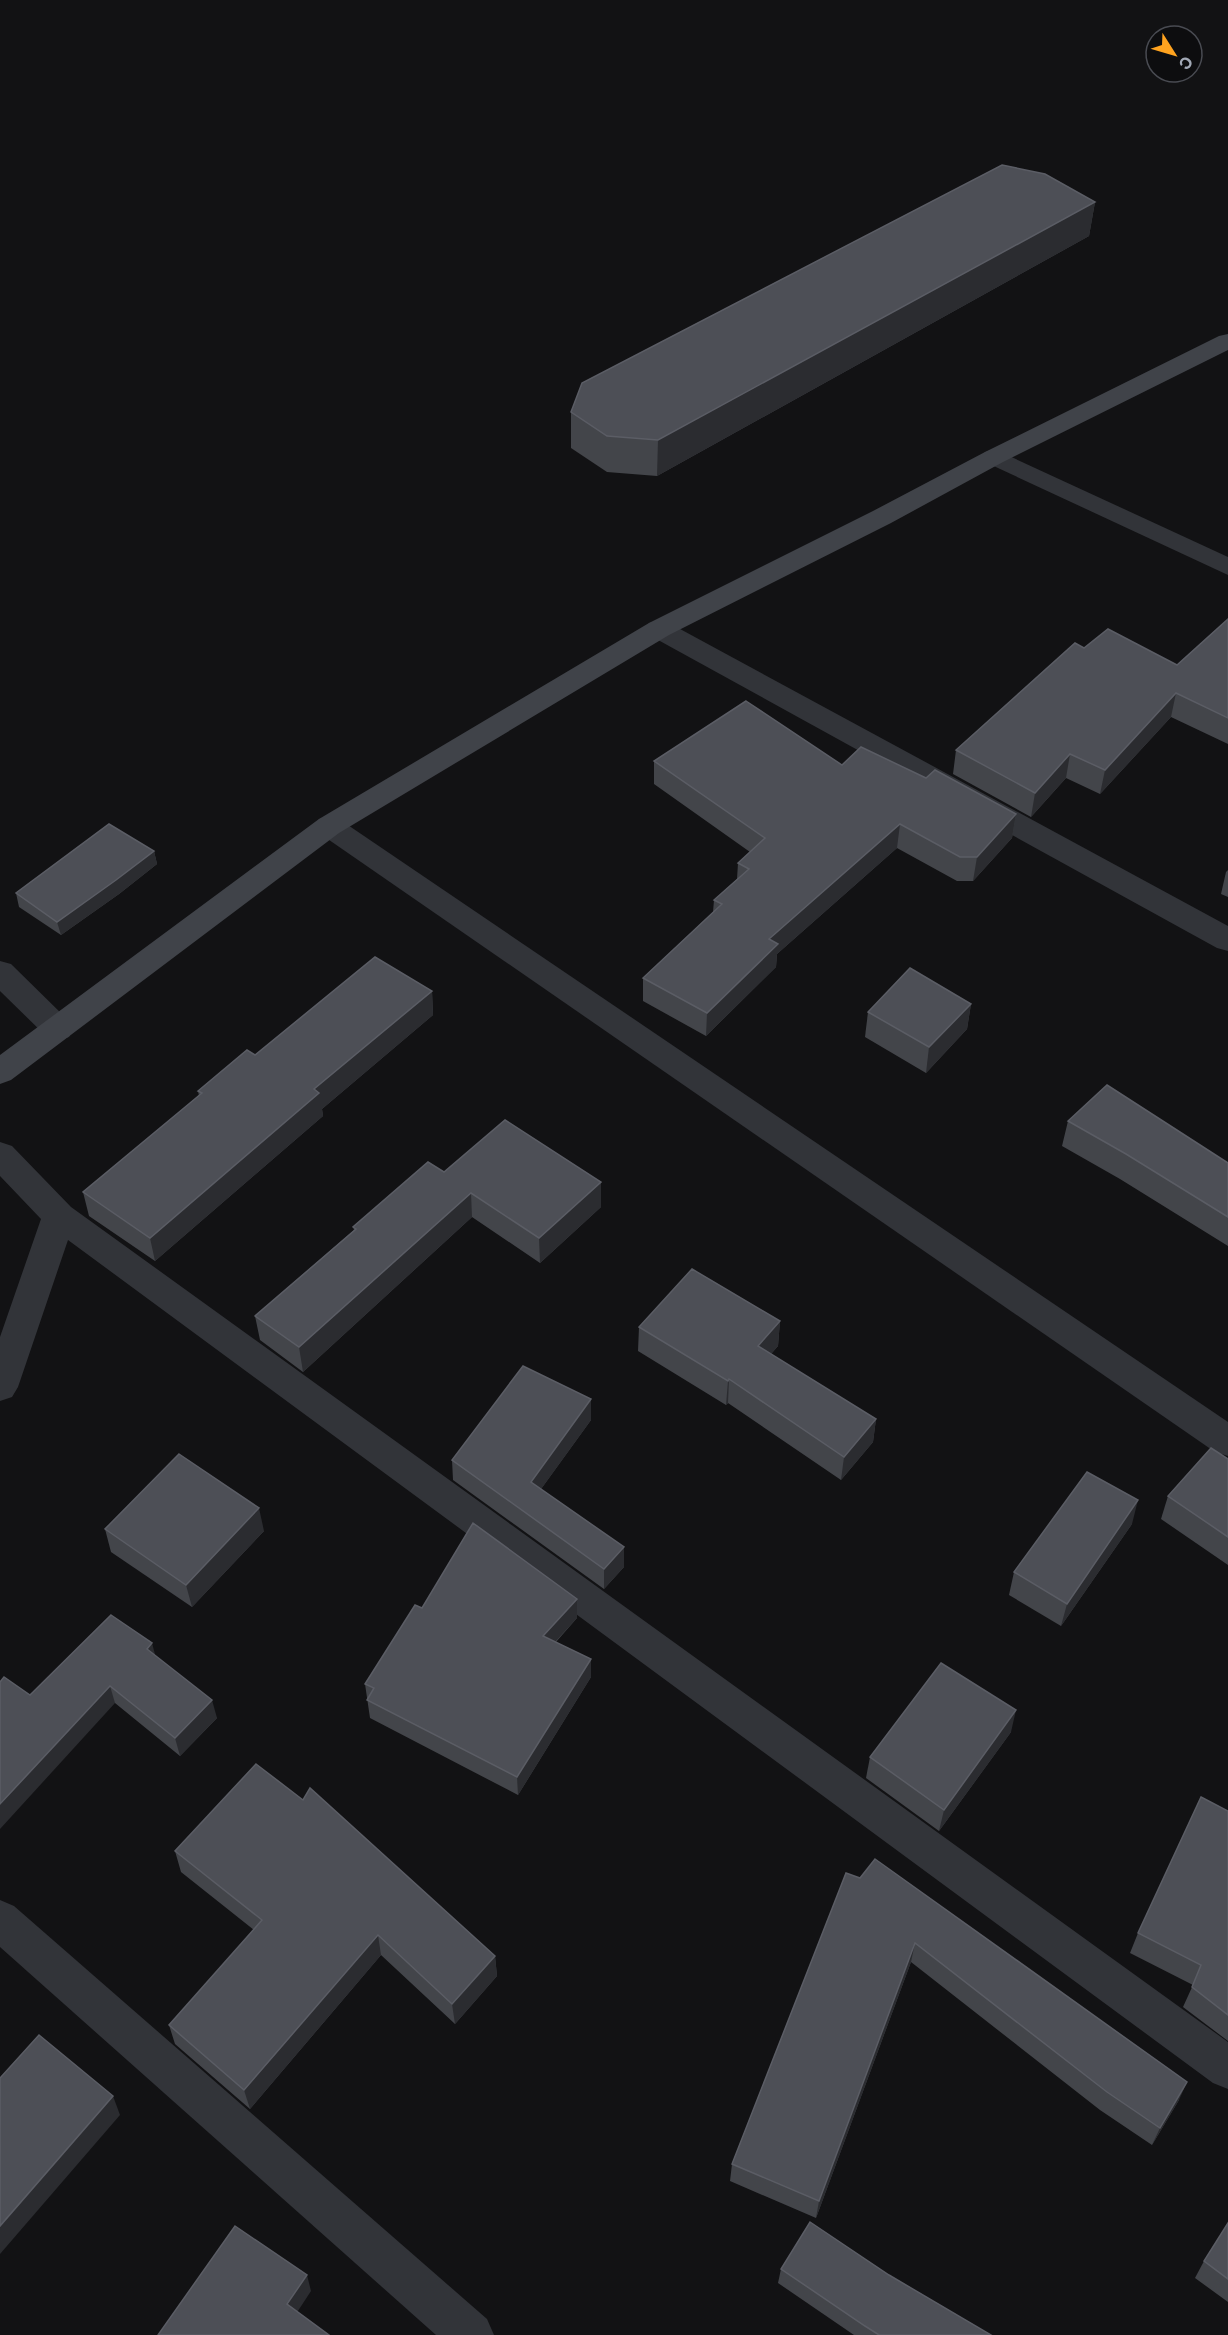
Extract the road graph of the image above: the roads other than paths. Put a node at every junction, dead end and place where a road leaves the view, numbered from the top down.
1 (1228, 341) edge
2 (994, 457) junction
3 (1228, 567) edge
4 (658, 629) junction
5 (329, 826) junction
6 (1228, 940) edge
7 (0, 972) edge
8 (58, 1029) junction
9 (0, 1072) edge
10 (0, 1155) edge
11 (58, 1216) junction
12 (0, 1387) edge
13 (1228, 1441) edge
14 (0, 1920) edge
15 (1228, 2068) edge
16 (471, 2335) edge

1 - 2 main road
2 - 3 street
2 - 4 main road
4 - 5 main road
4 - 6 street
5 - 8 main road
5 - 13 street
7 - 8 street
8 - 9 main road
10 - 11 street
11 - 12 street
11 - 15 street
14 - 16 street

